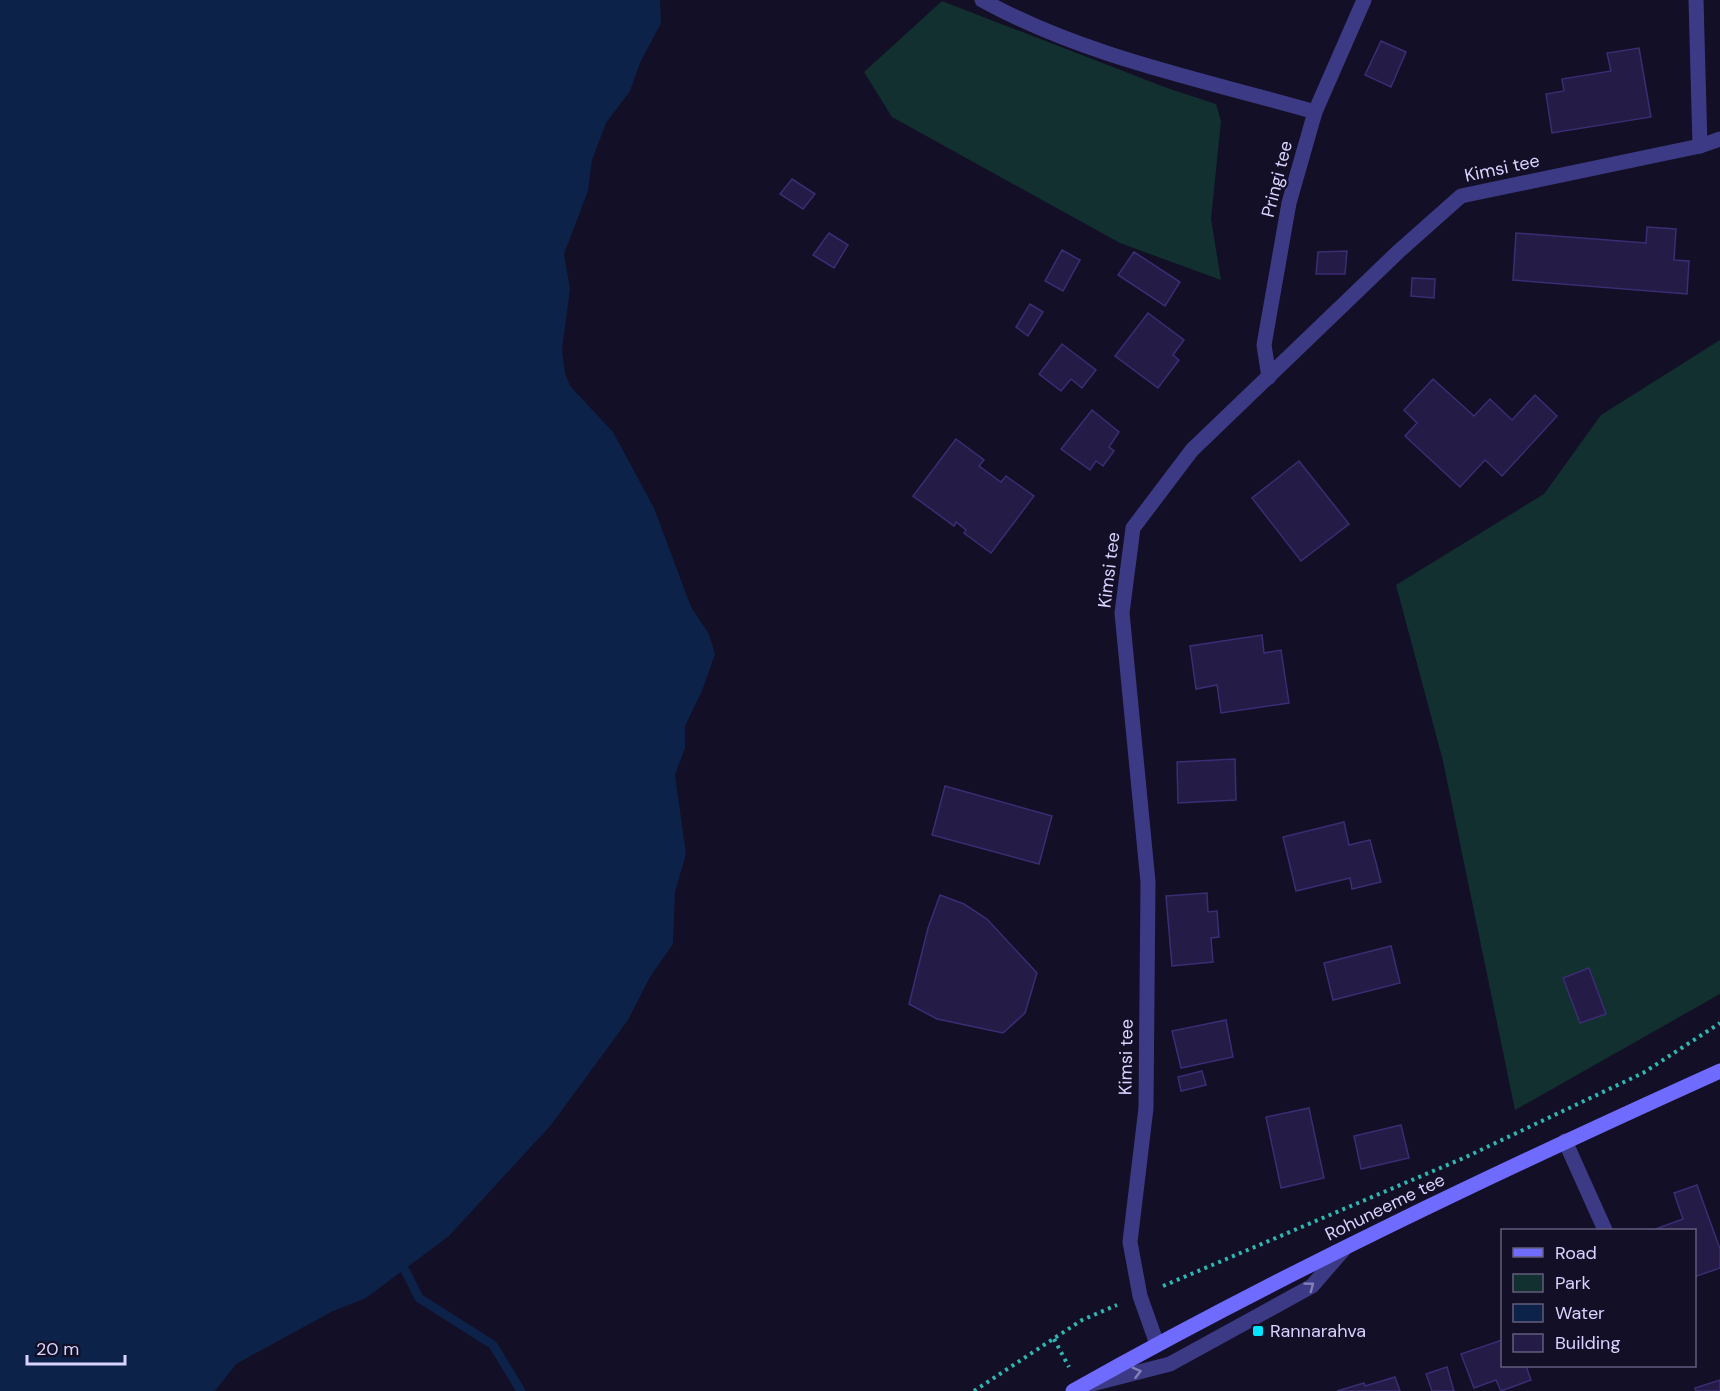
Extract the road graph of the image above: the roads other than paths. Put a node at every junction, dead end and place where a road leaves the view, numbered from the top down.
1 (982, 0) edge
2 (1364, 0) edge
3 (1696, 0) edge
4 (1316, 112) junction
5 (1720, 139) edge
6 (1700, 146) junction
7 (1269, 377) junction
8 (1720, 1071) edge
9 (1565, 1141) junction
10 (1605, 1229) edge
11 (1345, 1248) junction
12 (1156, 1344) junction
13 (1077, 1389) edge

1 - 4 street
2 - 4 street, Pringi tee
3 - 6 street
4 - 7 street, Pringi tee
5 - 6 street, Kimsi tee
6 - 7 street, Kimsi tee
7 - 12 street, Kimsi tee
8 - 9 street, Rohuneeme tee
9 - 10 street
9 - 11 street, Rohuneeme tee
11 - 12 street, Rohuneeme tee
13 -> 11 street
12 - 13 street, Rohuneeme tee

